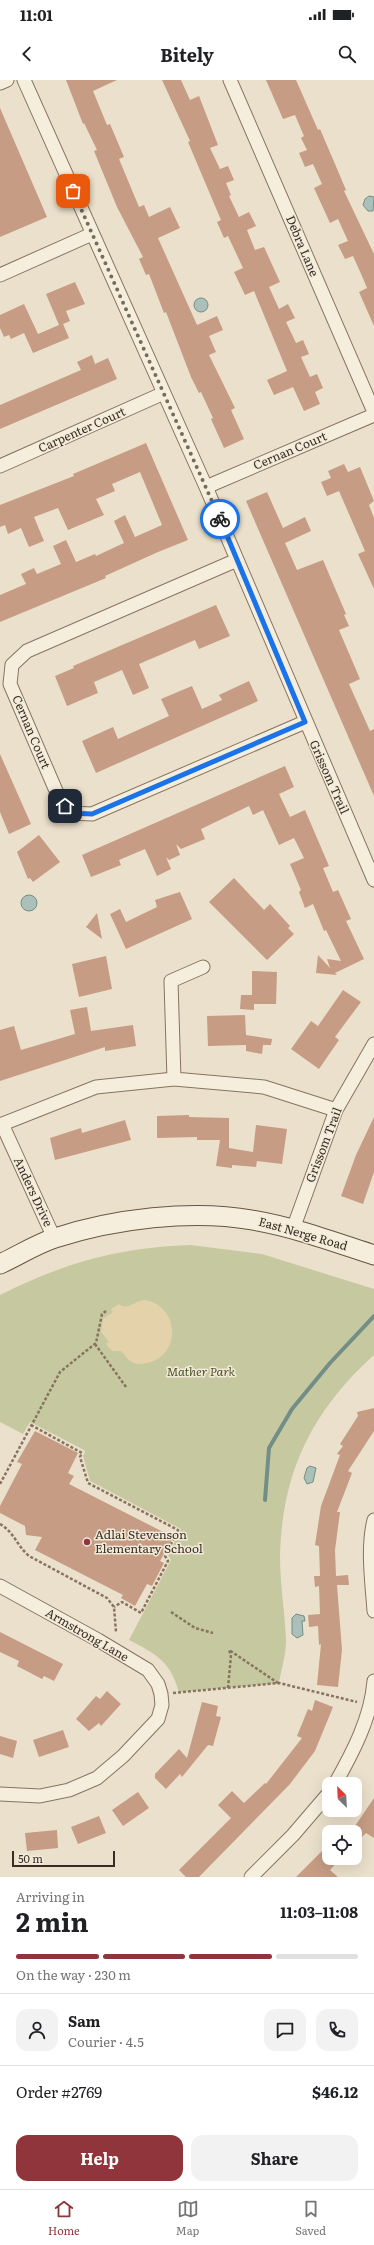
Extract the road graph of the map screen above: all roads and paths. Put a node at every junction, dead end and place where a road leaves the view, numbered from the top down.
1 (7, 80) edge
2 (24, 80) edge
3 (230, 80) edge
4 (0, 83) edge
5 (92, 234) junction
6 (0, 275) edge
7 (164, 393) junction
8 (374, 414) edge
9 (0, 466) edge
10 (206, 487) junction
11 (237, 560) junction
12 (305, 722) junction
13 (374, 880) edge
14 (203, 967) dead end
15 (374, 1044) edge
16 (174, 1079) junction
17 (336, 1110) junction
18 (1, 1124) edge
19 (293, 1229) junction
20 (54, 1238) junction
21 (374, 1255) edge
22 (0, 1264) edge
23 (106, 1311) dead end
24 (95, 1344) junction
25 (126, 1387) dead end
26 (31, 1425) junction
27 (0, 1484) edge
28 (374, 1520) edge
29 (0, 1524) edge
30 (0, 1586) edge
31 (114, 1607) junction
32 (374, 1611) edge
33 (171, 1612) dead end
34 (116, 1632) dead end
35 (213, 1633) dead end
36 (374, 1681) edge
37 (279, 1683) junction
38 (228, 1688) junction
39 (161, 1694) junction
40 (373, 1699) edge
41 (368, 1711) junction
42 (339, 1777) edge
43 (0, 1794) edge
44 (322, 1801) edge
45 (251, 1877) edge

1 - 4 street
2 - 5 street, Grissom Trail
3 - 8 street, Debra Lane
5 - 6 street
5 - 7 street, Grissom Trail
7 - 9 street, Carpenter Court
7 - 10 street, Grissom Trail
8 - 10 street, Cernan Court
10 - 11 street, Grissom Trail
11 - 12 street, Grissom Trail
11 - 12 street, Cernan Court
12 - 13 street, Grissom Trail
14 - 16 street
15 - 17 street, Grissom Trail
16 - 17 street
16 - 18 street
17 - 19 street, Grissom Trail
18 - 20 street, Anders Drive
19 - 20 main road, East Nerge Road
19 - 21 main road, East Nerge Road
20 - 22 main road, East Nerge Road
23 - 24 path
24 - 25 path
24 - 26 path
26 - 27 path
26 - 31 path
28 - 32 street
29 - 31 path
30 - 39 street, Armstrong Lane
31 - 34 path
33 - 35 path
36 - 40 street
37 - 38 path
37 - 38 path
37 - 41 path
38 - 39 path
39 - 43 street
40 - 41 street
41 - 42 street
44 - 45 street

